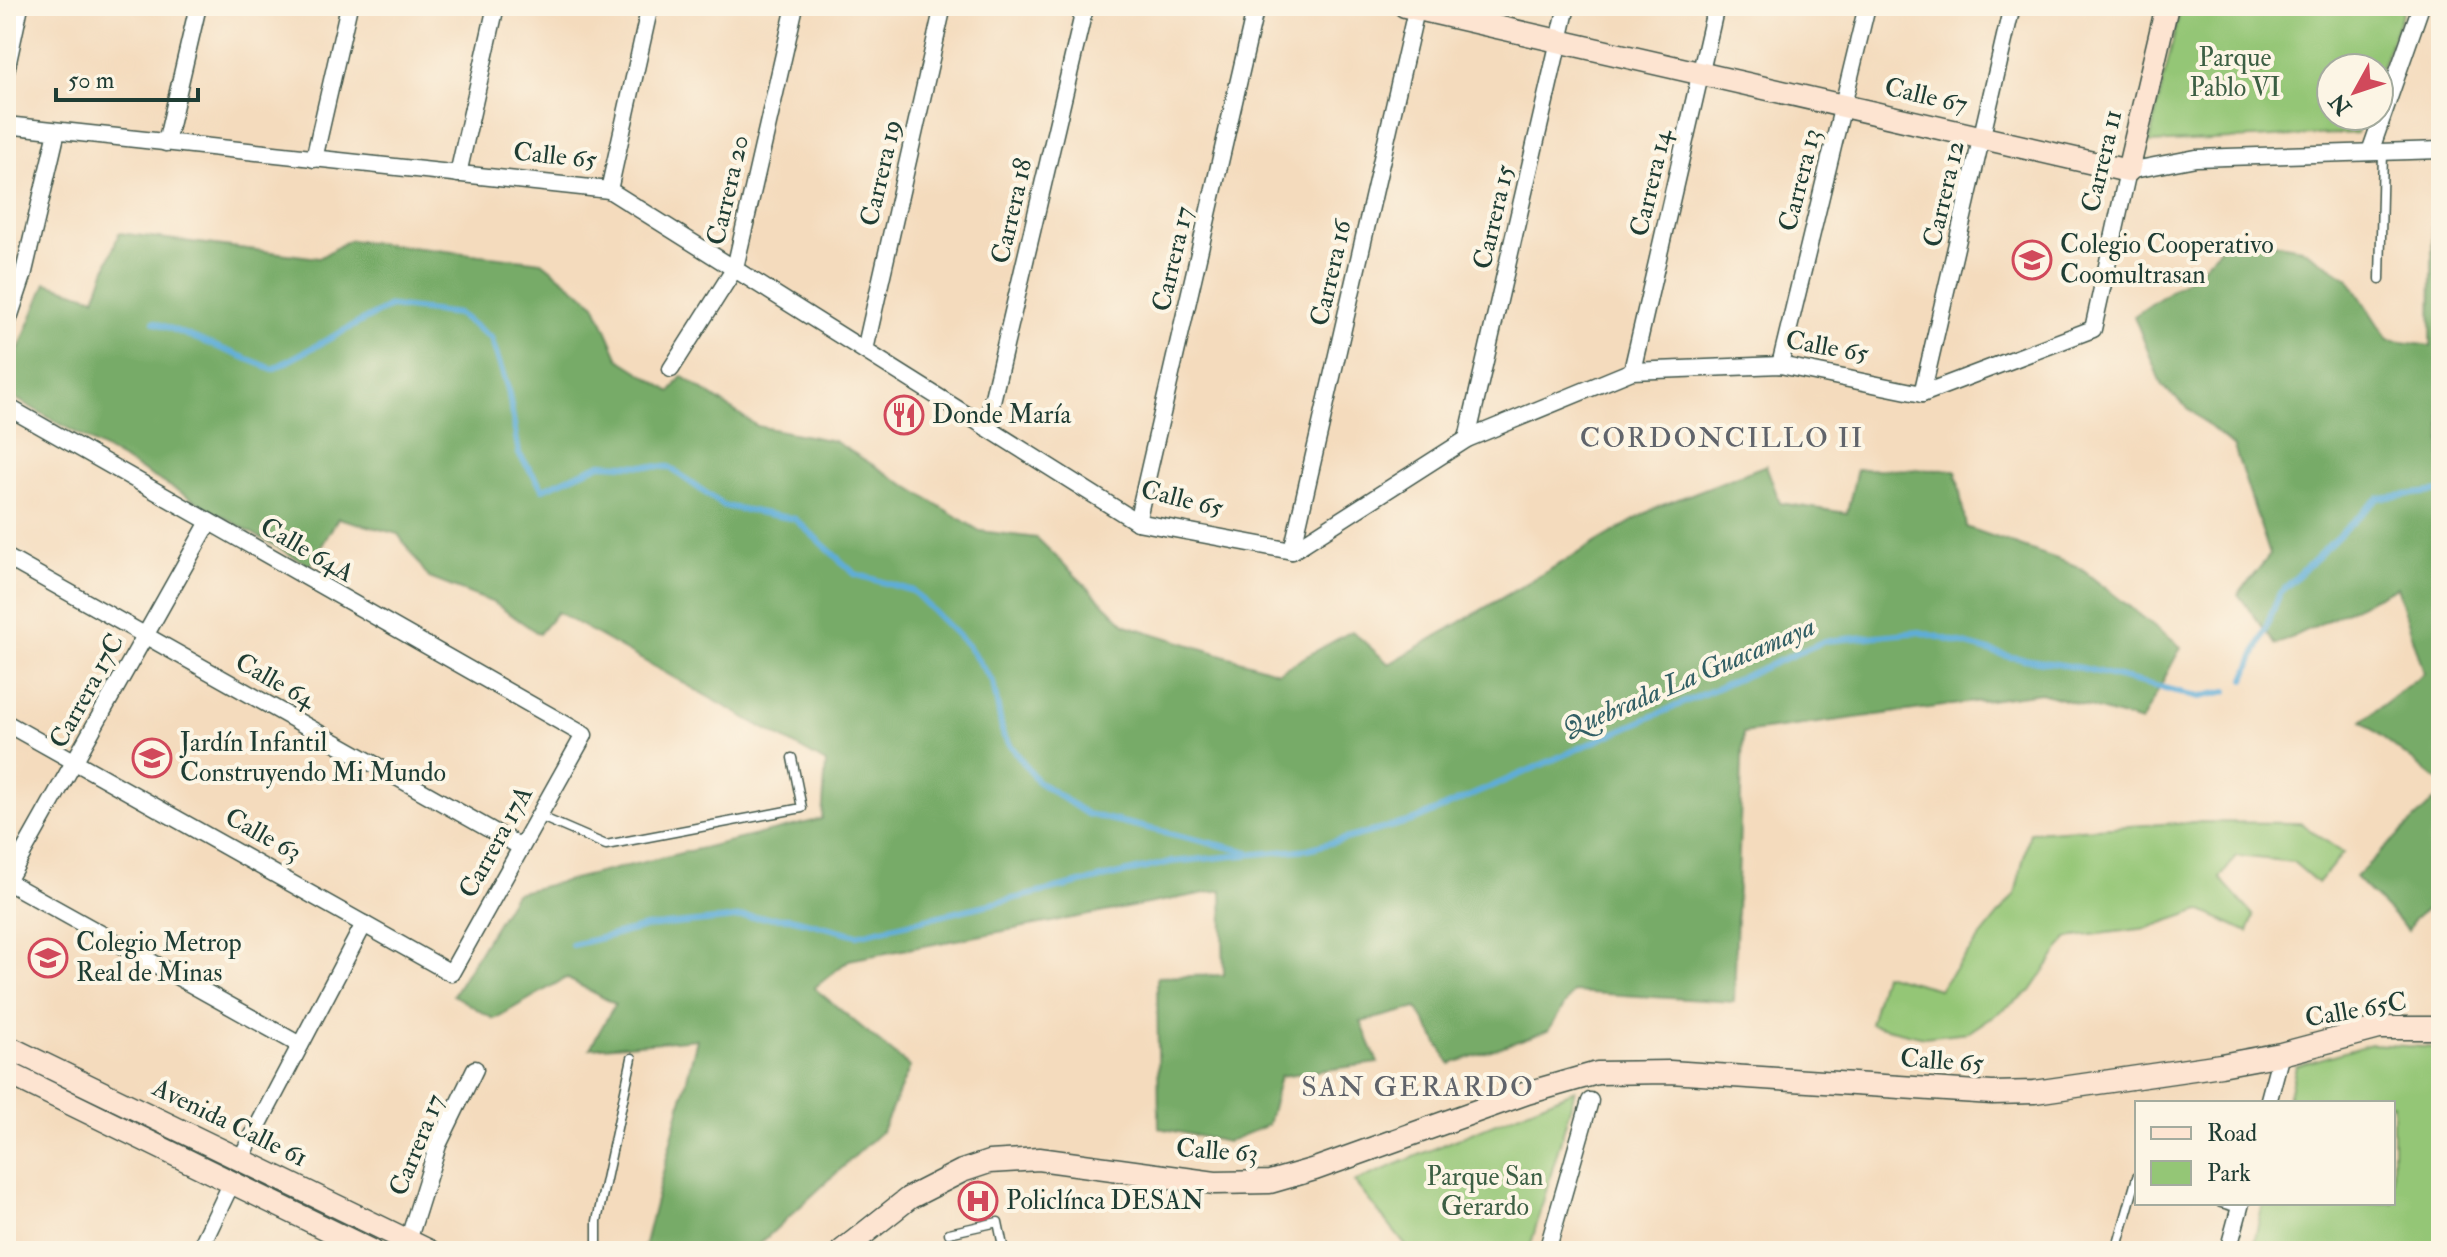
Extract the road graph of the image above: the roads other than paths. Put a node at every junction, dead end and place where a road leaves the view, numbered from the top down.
1 (20, 6) edge
2 (198, 6) edge
3 (349, 6) edge
4 (496, 6) edge
5 (650, 6) edge
6 (795, 6) edge
7 (943, 6) edge
8 (1085, 6) edge
9 (1256, 6) edge
10 (1567, 6) edge
11 (1716, 6) edge
12 (1867, 6) edge
13 (2012, 6) edge
14 (2167, 6) edge
15 (2421, 6) edge
16 (1413, 7) edge
17 (1559, 41) junction
18 (6, 71) edge
19 (1700, 74) junction
20 (1843, 106) junction
21 (6, 125) edge
22 (57, 131) junction
23 (1982, 138) junction
24 (166, 143) junction
25 (2440, 147) edge
26 (2377, 152) junction
27 (314, 159) junction
28 (2128, 171) junction
29 (458, 174) junction
30 (609, 190) junction
31 (735, 268) junction
32 (2380, 279) dead end
33 (6, 327) edge
34 (865, 350) junction
35 (1780, 365) junction
36 (671, 369) dead end
37 (1632, 371) junction
38 (1922, 394) junction
39 (6, 406) edge
40 (986, 427) junction
41 (1467, 439) junction
42 (209, 522) junction
43 (1137, 522) junction
44 (1292, 551) junction
45 (6, 557) edge
46 (145, 635) junction
47 (6, 723) edge
48 (584, 735) joint
49 (792, 758) dead end
50 (74, 761) junction
51 (539, 816) junction
52 (521, 847) junction
53 (6, 882) edge
54 (364, 924) junction
55 (451, 973) joint
56 (2439, 1026) edge
57 (300, 1045) junction
58 (6, 1046) edge
59 (2281, 1054) junction
60 (632, 1058) dead end
61 (475, 1069) dead end
62 (6, 1072) edge
63 (1597, 1073) joint
64 (1590, 1101) dead end
65 (2269, 1101) edge
66 (240, 1160) junction
67 (232, 1182) junction
68 (2135, 1185) edge
69 (2240, 1206) edge
70 (949, 1233) dead end
71 (414, 1248) edge
72 (199, 1251) edge
73 (372, 1251) edge
74 (597, 1251) edge
75 (842, 1251) edge
76 (1004, 1251) edge
77 (1547, 1251) edge
78 (2116, 1251) edge
79 (2228, 1251) edge

1 - 18 street
2 - 24 street
3 - 27 street
4 - 29 street
5 - 30 street
6 - 31 street, Carrera 20
7 - 34 street, Carrera 19
8 - 40 street, Carrera 18
9 - 43 street, Carrera 17
10 - 17 street, Carrera 15
11 - 19 street, Carrera 14
12 - 20 street, Carrera 13
13 - 23 street, Carrera 12
14 - 28 street, Carrera 11
15 - 26 street
16 - 17 street, Calle 67
16 - 44 street, Carrera 16
17 - 19 street, Calle 67
17 - 41 street, Carrera 15
19 - 20 street, Calle 67
19 - 37 street, Carrera 14
20 - 23 street, Calle 67
20 - 35 street, Carrera 13
21 - 22 street, Calle 65
22 - 24 street, Calle 65
22 - 33 street
23 - 28 street, Calle 67
23 - 38 street, Carrera 12
24 - 27 street, Calle 65
25 - 26 street, Calle 67
26 - 28 street, Calle 67
26 - 32 lane
27 - 29 street, Calle 65
28 - 38 street, Carrera 11
29 - 30 street, Calle 65
30 - 31 street, Calle 65
31 - 34 street, Calle 65
31 - 36 street, Carrera 20
34 - 40 street, Calle 65
35 - 37 street, Calle 65
35 - 38 street, Calle 65
37 - 41 street, Calle 65
39 - 42 street, Calle 64A
40 - 43 street, Calle 65
41 - 44 street, Calle 65
42 - 46 street, Carrera 17C
42 - 48 street, Calle 64A
43 - 44 street, Calle 65
45 - 46 street, Calle 64
46 - 50 street, Carrera 17C
46 - 52 street, Calle 64
47 - 50 street, Calle 63
48 - 51 street, Carrera 17A
49 - 51 lane
50 - 53 street, Carrera 17C
50 - 54 street, Calle 63
51 - 52 street, Carrera 17A
52 - 55 street, Carrera 17A
53 - 57 street
54 - 55 street, Calle 63
54 - 57 street
56 - 59 street, Calle 65C
57 - 66 street
58 - 66 street, Avenida Calle 61
59 - 63 street, Calle 65
59 - 65 street
60 - 74 lane
61 - 71 street, Carrera 17
62 - 67 street, Avenida Calle 61
63 - 75 street, Calle 63
64 - 77 street
66 - 71 street, Avenida Calle 61
67 - 72 street
67 - 73 street, Avenida Calle 61
68 - 78 lane
69 - 79 street
70 - 76 lane

